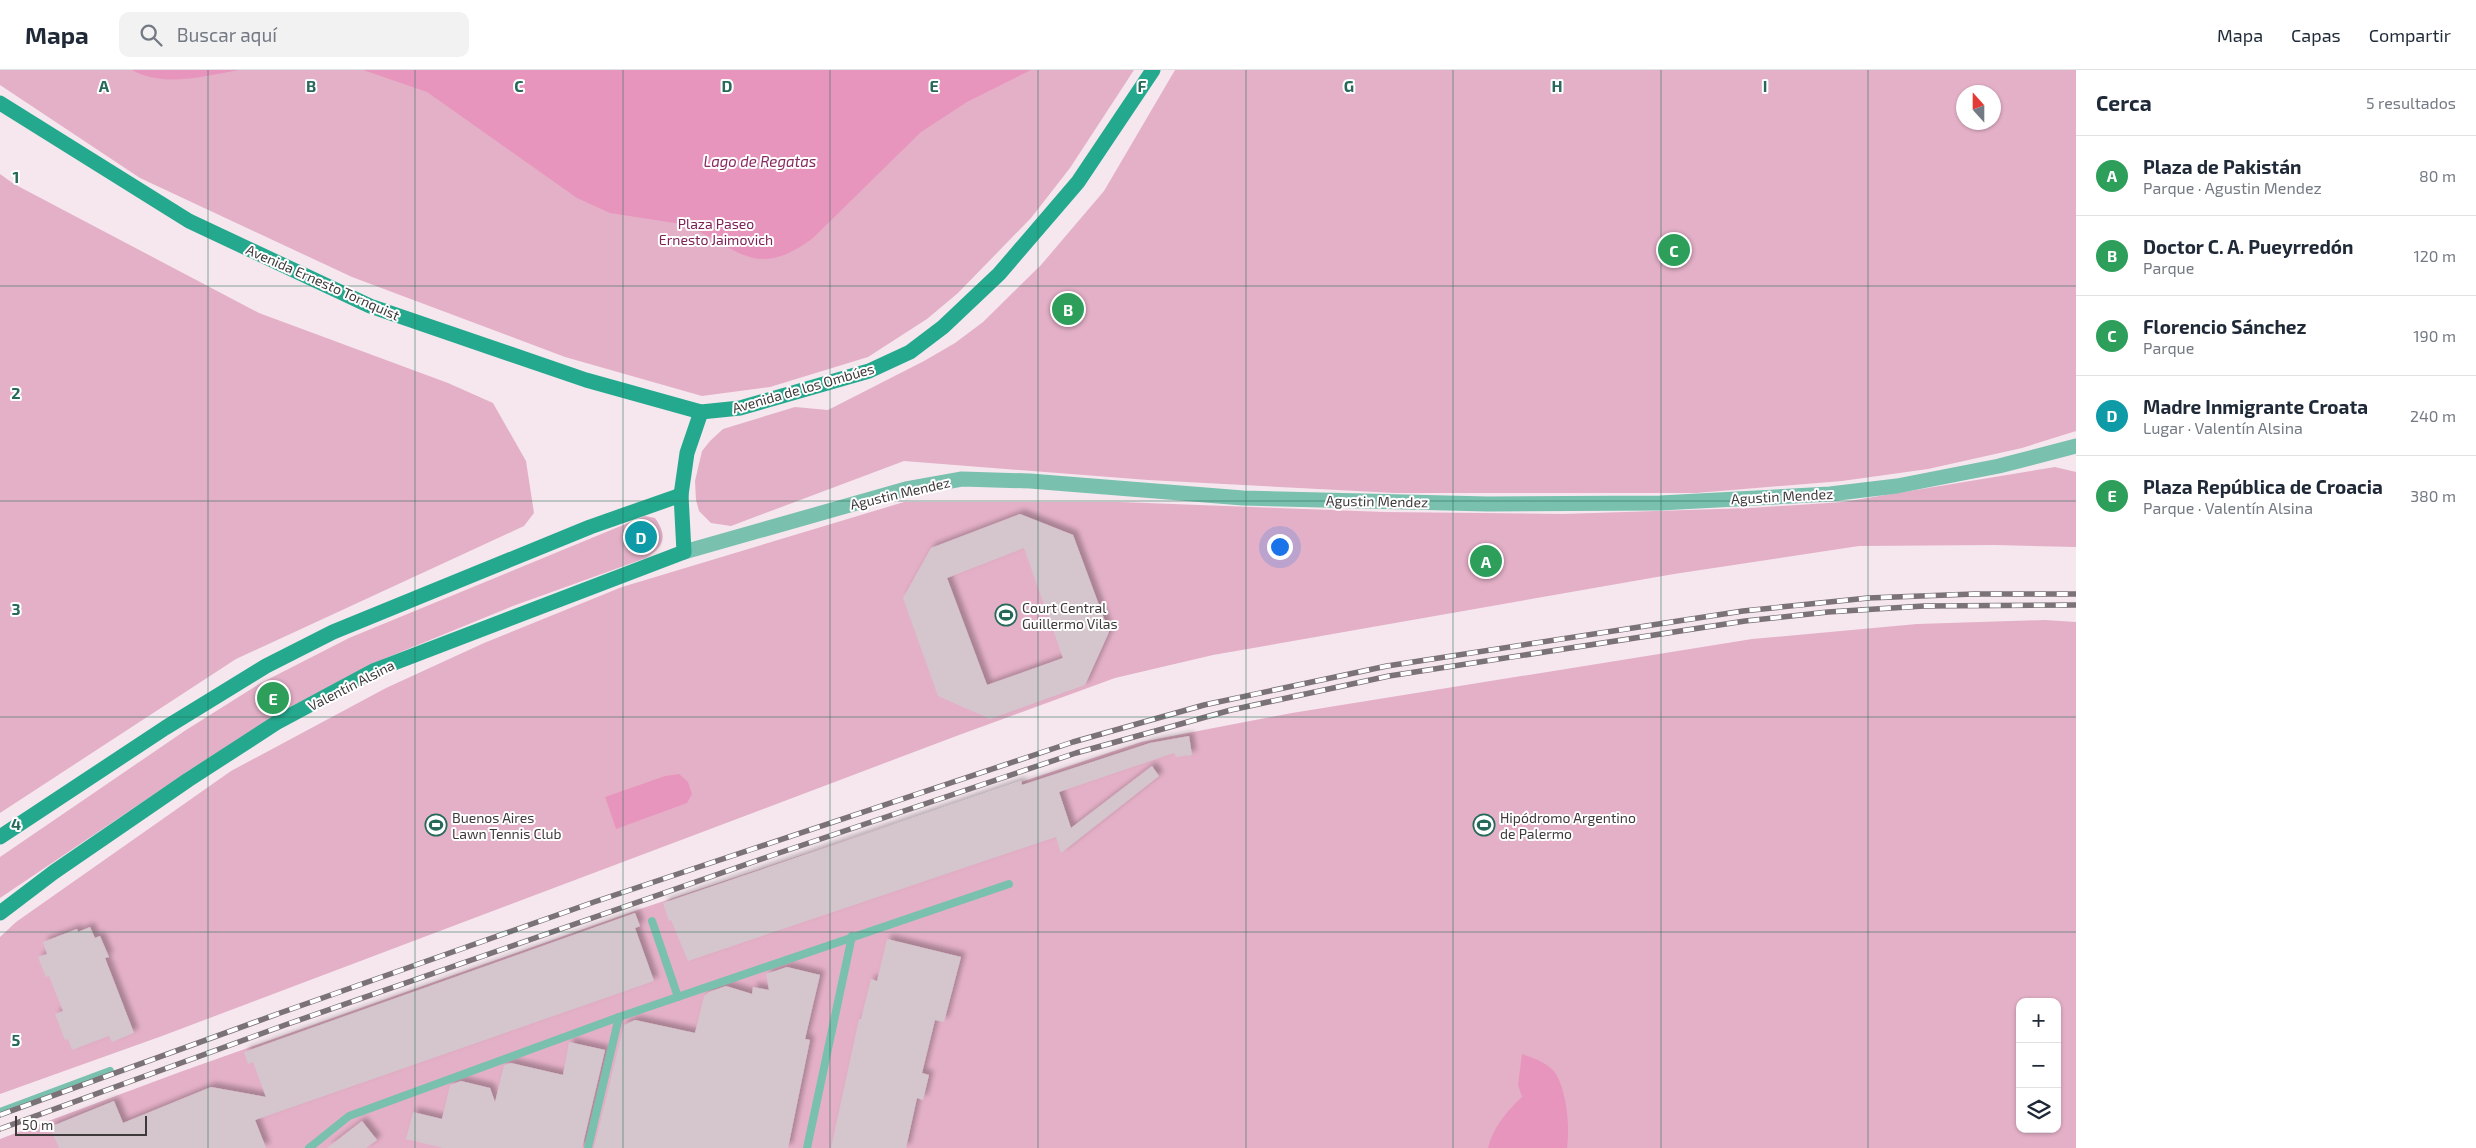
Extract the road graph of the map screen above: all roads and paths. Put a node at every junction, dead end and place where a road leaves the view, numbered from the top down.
1 (1153, 70) edge
2 (0, 103) edge
3 (701, 412) junction
4 (2076, 446) edge
5 (681, 495) junction
6 (684, 552) junction
7 (0, 837) edge
8 (1010, 884) dead end
9 (0, 913) edge
10 (652, 921) dead end
11 (852, 936) junction
12 (678, 996) junction
13 (619, 1017) junction
14 (110, 1071) dead end
15 (0, 1112) edge
16 (309, 1148) edge
17 (588, 1148) edge
18 (806, 1148) edge

1 - 3 main road, Avenida de los Ombúes
2 - 3 main road, Avenida Ernesto Tornquist
3 - 5 main road
4 - 6 street, Agustin Mendez
5 - 6 main road
5 - 7 main road
6 - 9 main road, Valentín Alsina
8 - 11 lane
10 - 12 lane
11 - 12 lane
11 - 18 lane
12 - 13 lane
13 - 16 lane
13 - 17 lane
14 - 15 lane

